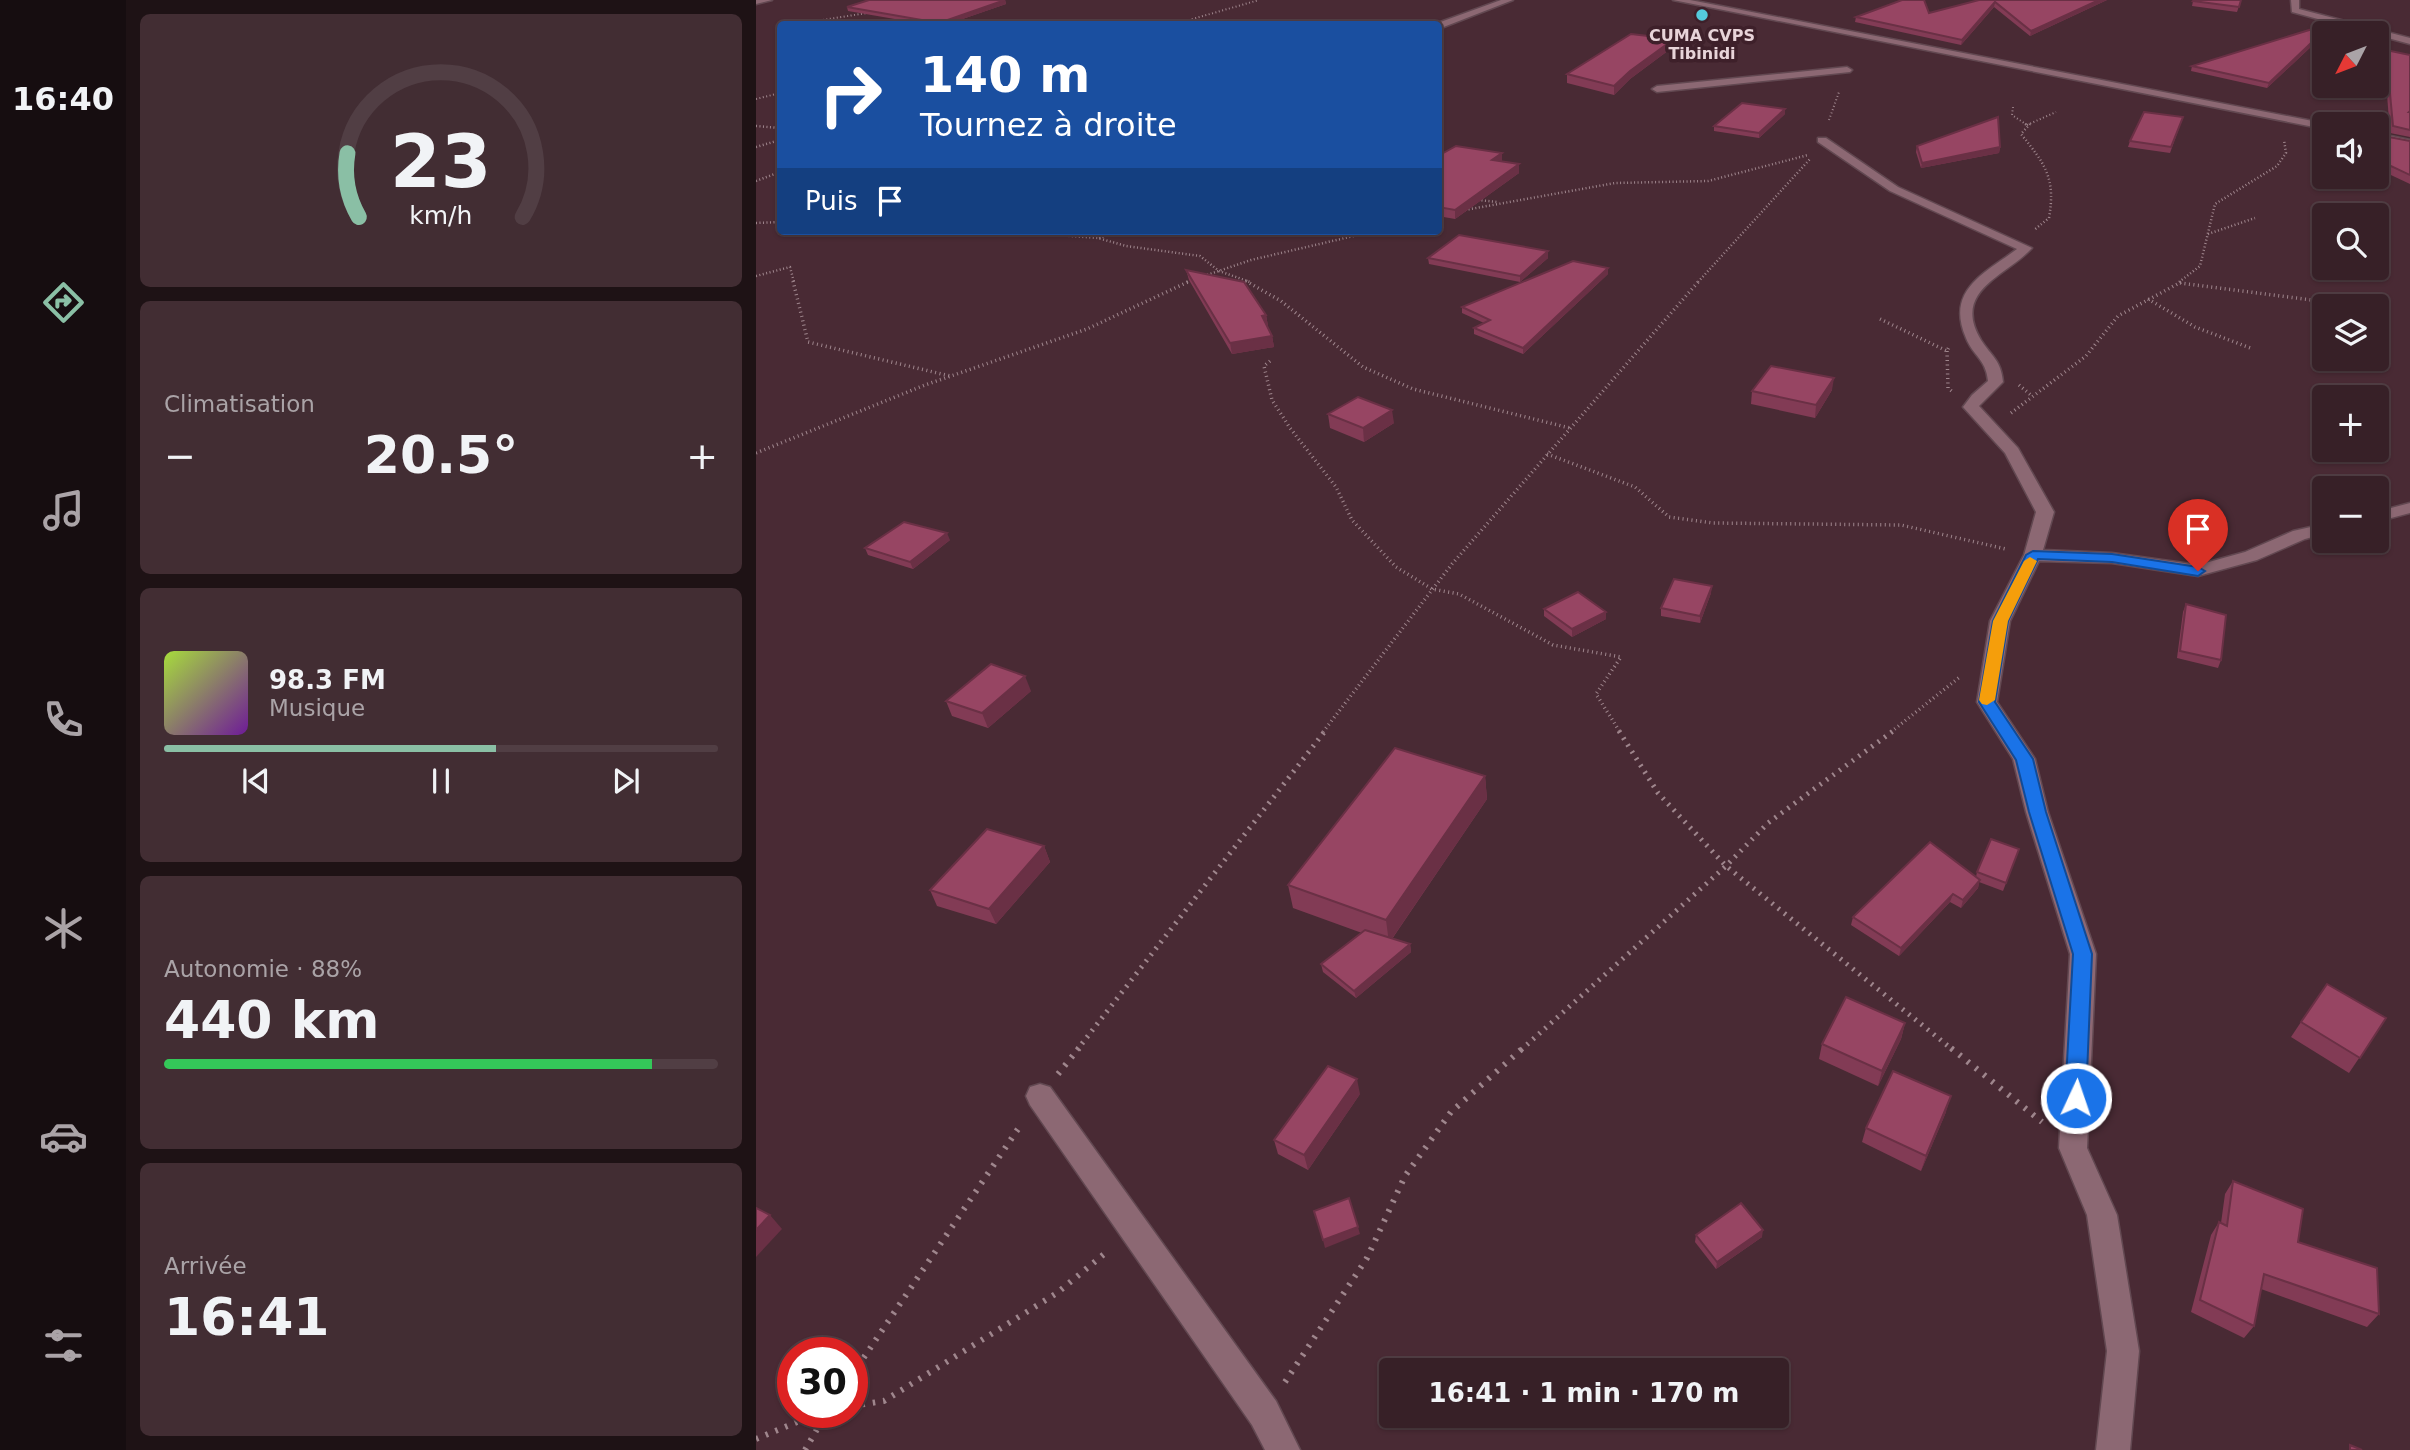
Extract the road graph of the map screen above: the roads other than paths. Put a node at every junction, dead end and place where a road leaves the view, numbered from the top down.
1 (768, 0) edge
2 (1510, 0) edge
3 (1677, 0) edge
4 (2295, 0) edge
5 (756, 2) edge
6 (1442, 25) edge
7 (2410, 41) edge
8 (1847, 70) road end
9 (1657, 89) dead end
10 (2312, 124) edge
11 (2389, 139) edge
12 (2410, 143) edge
13 (1819, 146) road end
14 (2410, 508) edge
15 (2389, 513) edge
16 (2312, 532) edge
17 (2033, 555) junction
18 (1041, 1096) road end
19 (1283, 1450) edge
20 (2113, 1450) edge

1 - 5 street
2 - 6 street
3 - 10 street
4 - 7 street
8 - 9 street
11 - 12 street
13 - 17 street
14 - 15 street
16 - 17 street
17 - 20 street
18 - 19 street

